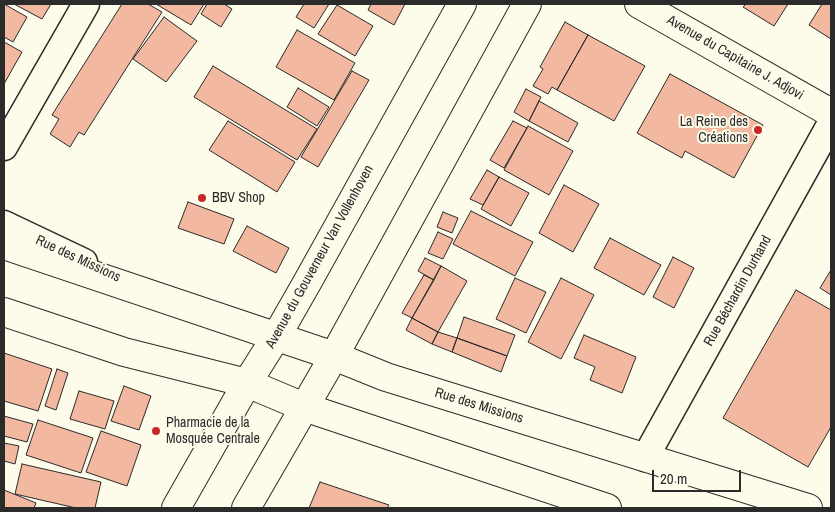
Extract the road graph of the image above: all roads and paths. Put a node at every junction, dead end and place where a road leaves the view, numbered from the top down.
1 (86, 4) edge
2 (462, 4) edge
3 (527, 4) edge
4 (639, 4) edge
5 (831, 113) edge
6 (831, 123) edge
7 (4, 147) edge
8 (4, 224) edge
9 (4, 245) edge
10 (153, 294) junction
11 (4, 312) edge
12 (4, 327) edge
13 (276, 337) junction
14 (124, 352) junction
15 (334, 356) junction
16 (247, 383) junction
17 (304, 407) junction
18 (645, 458) junction
19 (176, 508) edge
20 (246, 508) edge
21 (607, 508) edge
22 (808, 508) edge

1 - 7 street
2 - 13 main road, Avenue du Gouverneur Van Vollenhoven
3 - 15 main road
4 - 5 main road, Avenue du Capitaine J. Adjovi
6 - 18 street, Rue Béchardin Durhand
8 - 10 street, Rue des Missions
9 - 10 main road, Rue des Missions
10 - 13 main road, Rue des Missions
11 - 14 main road
12 - 14 street
13 - 15 main road, Rue des Missions
13 - 16 main road, Avenue du Gouverneur Van Vollenhoven
14 - 16 main road
15 - 17 main road
15 - 18 main road, Rue des Missions
16 - 17 main road
16 - 19 main road, Avenue du Gouverneur Van Vollenhoven
17 - 20 main road
17 - 21 main road
18 - 22 main road, Rue des Missions

